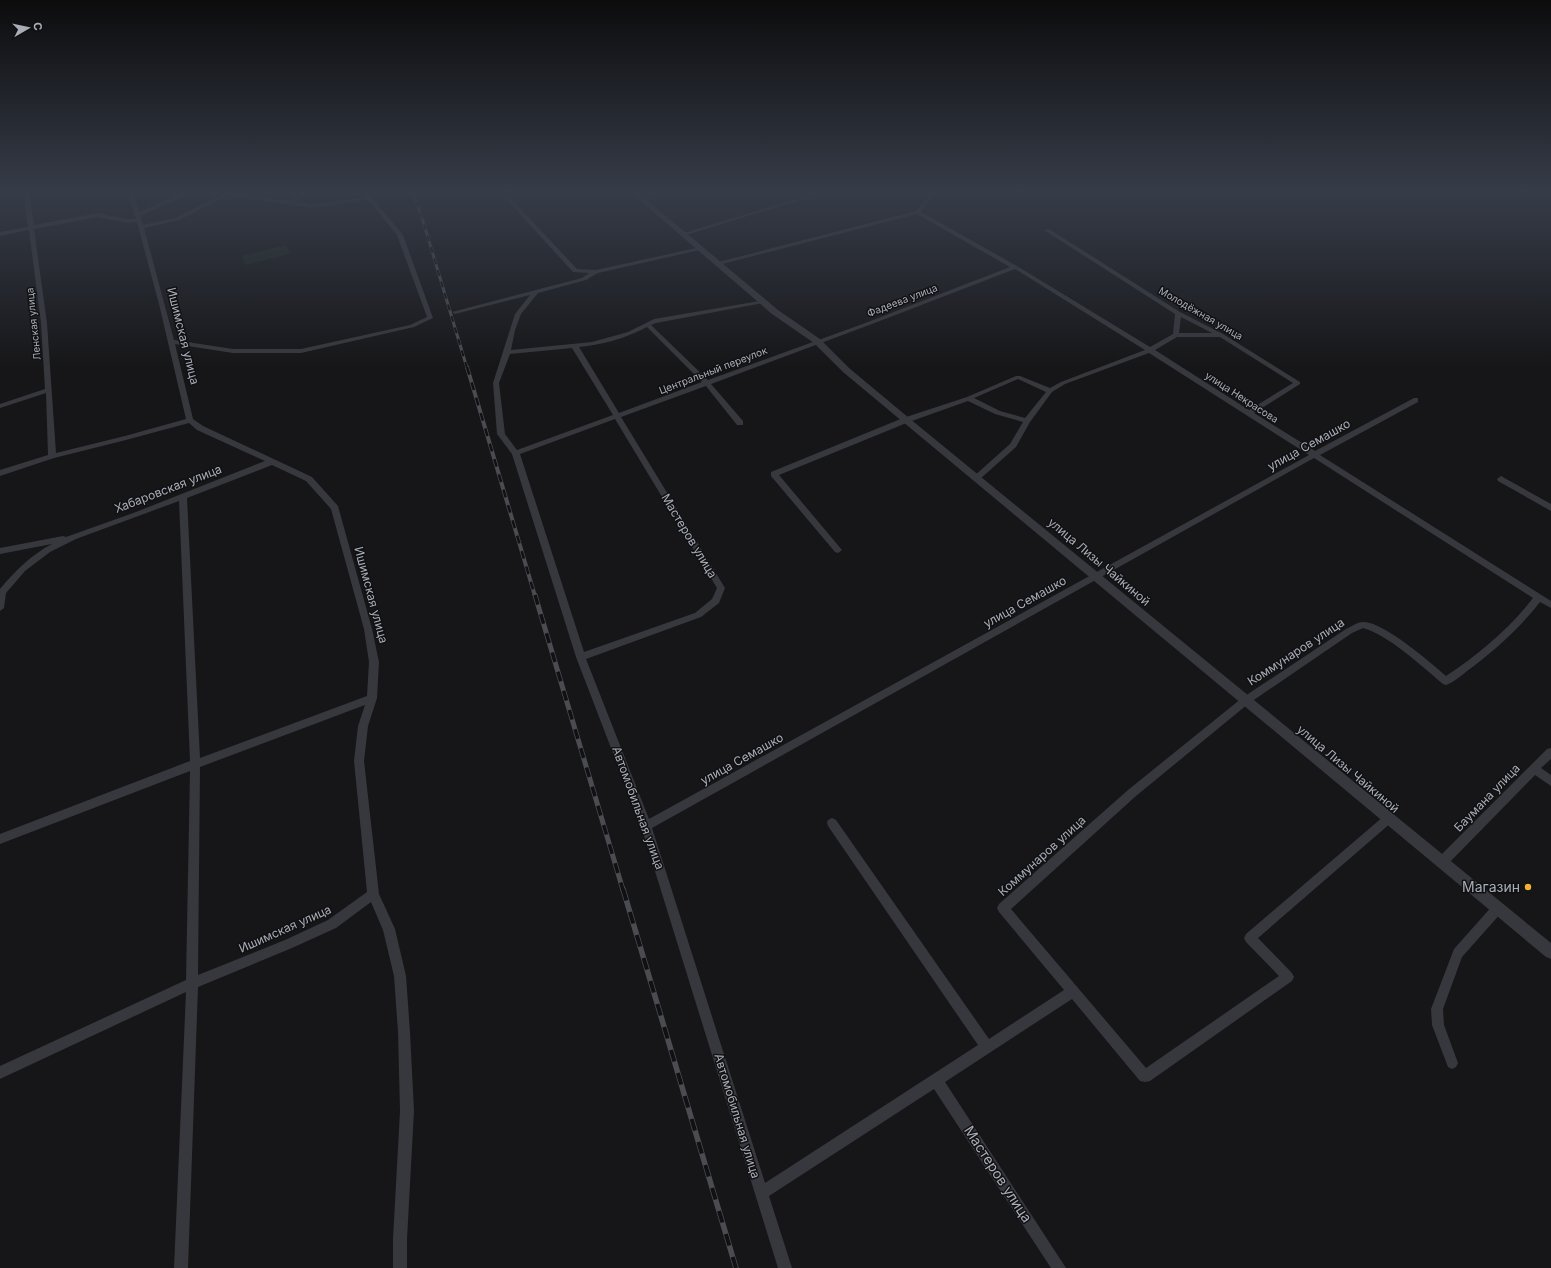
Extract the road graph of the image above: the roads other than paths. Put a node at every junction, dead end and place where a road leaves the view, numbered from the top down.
1 (34, 249) edge
2 (147, 249) edge
3 (405, 249) edge
4 (555, 249) edge
5 (701, 249) joint
6 (772, 249) edge
7 (984, 249) edge
8 (1077, 249) edge
9 (718, 263) junction
10 (1015, 267) junction
11 (596, 272) junction
12 (535, 292) junction
13 (763, 301) junction
14 (455, 312) dead end
15 (1178, 313) junction
16 (647, 324) junction
17 (1176, 335) junction
18 (1221, 335) junction
19 (170, 341) junction
20 (817, 341) junction
21 (574, 345) junction
22 (1150, 350) junction
23 (508, 352) junction
24 (706, 382) junction
25 (49, 390) junction
26 (1050, 391) junction
27 (969, 398) junction
28 (1416, 400) dead end
29 (0, 406) edge
30 (1249, 413) junction
31 (617, 417) junction
32 (190, 420) junction
33 (906, 420) junction
34 (1027, 421) junction
35 (740, 423) dead end
36 (516, 453) junction
37 (1314, 455) junction
38 (52, 456) junction
39 (271, 462) junction
40 (0, 473) edge
41 (977, 477) junction
42 (1501, 479) dead end
43 (183, 498) junction
44 (1551, 508) edge
45 (73, 537) junction
46 (838, 550) dead end
47 (0, 551) edge
48 (1096, 577) junction
49 (1539, 597) junction
50 (1551, 605) edge
51 (0, 608) edge
52 (581, 657) junction
53 (372, 698) junction
54 (1245, 701) junction
55 (1551, 752) edge
56 (195, 764) junction
57 (1534, 769) junction
58 (1551, 781) edge
59 (1388, 819) junction
60 (832, 823) dead end
61 (646, 826) junction
62 (0, 839) edge
63 (1442, 862) junction
64 (373, 894) junction
65 (1498, 908) junction
66 (1551, 952) edge
67 (192, 982) junction
68 (1073, 990) junction
69 (987, 1047) junction
70 (1452, 1063) dead end
71 (0, 1073) edge
72 (936, 1080) junction
73 (762, 1193) junction
74 (181, 1268) edge
75 (400, 1268) edge
76 (785, 1268) edge
77 (1059, 1268) edge

1 - 25 street, Ленская улица
2 - 19 street, Ишимская улица
3 - 19 street
4 - 11 street
5 - 9 street, улица Лизы Чайкиной
5 - 11 street
6 - 9 street
7 - 10 street, улица Некрасова
8 - 15 street, Молодёжная улица
9 - 13 street, улица Лизы Чайкиной
10 - 20 street, Фадеева улица
10 - 22 street, улица Некрасова
11 - 12 street
12 - 14 street
12 - 23 street, Автомобильная улица
13 - 16 street
13 - 20 street, улица Лизы Чайкиной
15 - 17 street
15 - 18 street, Молодёжная улица
16 - 21 street
16 - 24 street
17 - 18 street
17 - 22 street
18 - 30 street, Молодёжная улица
19 - 32 street, Ишимская улица
20 - 24 street, Центральный переулок
20 - 33 street, улица Лизы Чайкиной
21 - 23 street
21 - 31 street, Мастеров улица
22 - 26 street
22 - 30 street, улица Некрасова
23 - 36 street, Автомобильная улица
24 - 31 street, Центральный переулок
24 - 35 street
25 - 29 street
25 - 38 street, Ленская улица
26 - 27 street
26 - 34 street
27 - 33 street
27 - 34 street
28 - 37 street, улица Семашко
30 - 37 street, улица Некрасова
31 - 36 street, Центральный переулок
31 - 52 street, Мастеров улица
32 - 38 street
32 - 39 street, Ишимская улица
33 - 41 street, улица Лизы Чайкиной
33 - 46 street
34 - 41 street
36 - 52 street, Автомобильная улица
37 - 48 street, улица Семашко
37 - 49 street, улица Некрасова
38 - 40 street
39 - 43 street, Хабаровская улица
39 - 53 street, Ишимская улица
41 - 48 street, улица Лизы Чайкиной
42 - 44 street
43 - 45 street, Хабаровская улица
43 - 56 street
45 - 47 street, Хабаровская улица
45 - 51 street, Хабаровская улица
48 - 54 street, улица Лизы Чайкиной
48 - 61 street, улица Семашко
49 - 50 street, улица Некрасова
49 - 54 street, Коммунаров улица
52 - 61 street, Автомобильная улица
53 - 56 street
53 - 64 street, Ишимская улица
54 - 59 street, улица Лизы Чайкиной
54 - 68 street, Коммунаров улица
55 - 57 street, Баумана улица
56 - 62 street
56 - 67 street
57 - 58 street
57 - 63 street, Баумана улица
59 - 63 street, улица Лизы Чайкиной
59 - 68 street, Коммунаров улица
60 - 69 street
61 - 73 street, Автомобильная улица
63 - 65 street, улица Лизы Чайкиной
64 - 67 street, Ишимская улица
64 - 75 street
65 - 66 street, улица Лизы Чайкиной
65 - 70 street
67 - 71 street, Ишимская улица
67 - 74 street
68 - 69 street
69 - 72 street
72 - 73 street
72 - 77 street, Мастеров улица
73 - 76 street, Автомобильная улица

